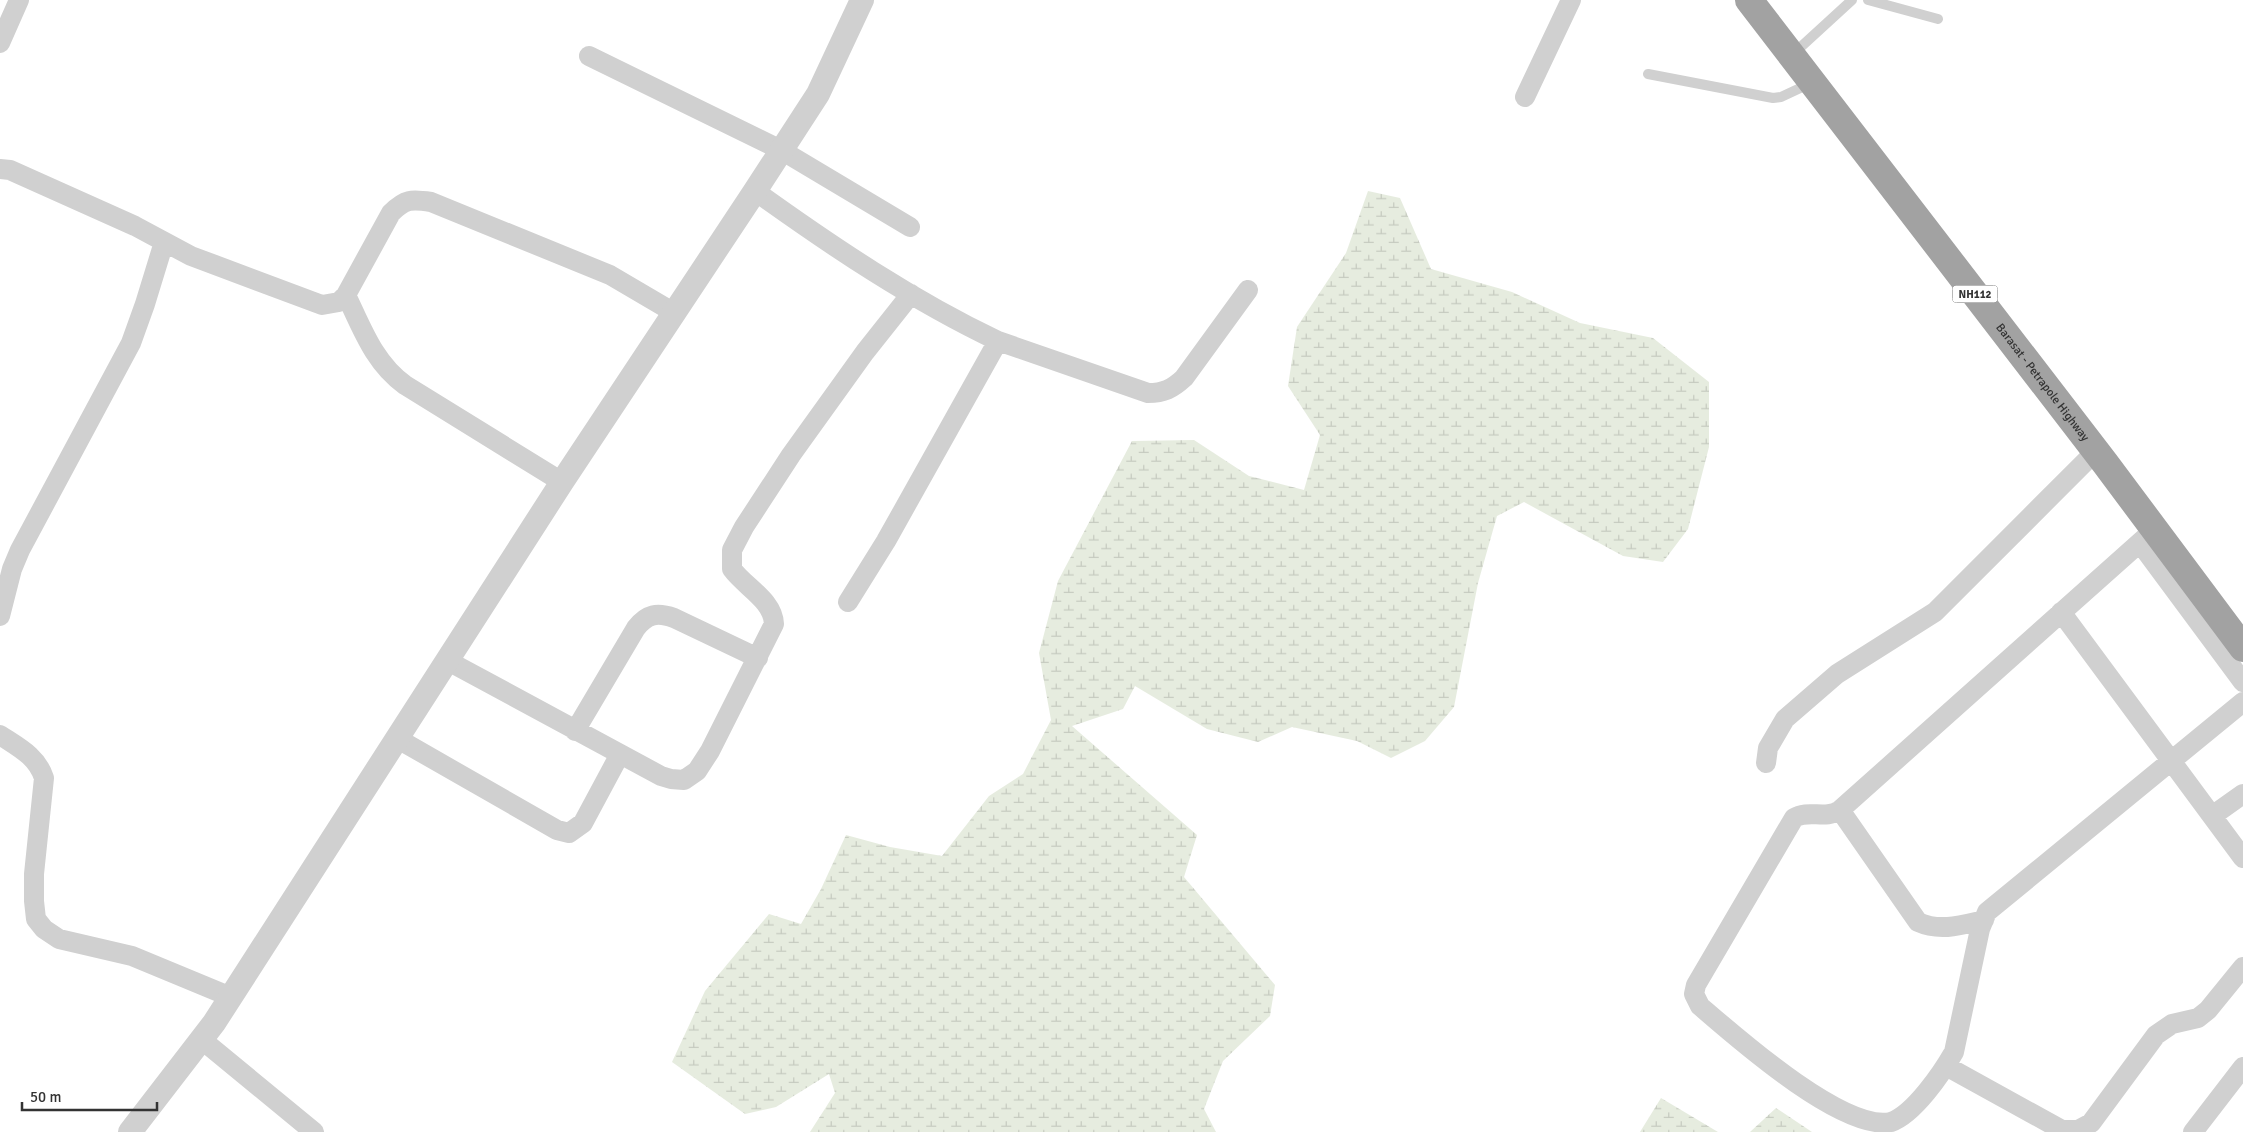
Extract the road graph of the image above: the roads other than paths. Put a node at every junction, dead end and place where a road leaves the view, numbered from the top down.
1 (19, 0) edge
2 (862, 0) edge
3 (1571, 0) edge
4 (1749, 0) edge
5 (1852, 0) edge
6 (1868, 0) edge
7 (1938, 20) dead end
8 (0, 43) edge
9 (589, 56) dead end
10 (1791, 56) junction
11 (1648, 74) dead end
12 (1812, 82) junction
13 (1525, 97) dead end
14 (781, 150) junction
15 (0, 169) edge
16 (755, 191) junction
17 (910, 227) dead end
18 (164, 242) junction
19 (1248, 290) dead end
20 (911, 294) junction
21 (346, 295) junction
22 (673, 312) junction
23 (998, 341) junction
24 (2096, 451) junction
25 (562, 482) junction
26 (2147, 536) junction
27 (848, 602) dead end
28 (2062, 612) junction
29 (0, 616) edge
30 (2243, 648) edge
31 (758, 658) junction
32 (448, 662) junction
33 (2243, 682) edge
34 (2243, 702) edge
35 (575, 731) junction
36 (0, 734) edge
37 (398, 739) junction
38 (620, 754) junction
39 (2171, 761) junction
40 (1766, 763) dead end
41 (2243, 794) edge
42 (1840, 810) junction
43 (2212, 816) junction
44 (2243, 858) edge
45 (1984, 920) junction
46 (2243, 967) edge
47 (230, 998) junction
48 (201, 1039) junction
49 (1946, 1066) junction
50 (2243, 1067) edge
51 (130, 1132) edge
52 (314, 1132) edge
53 (2193, 1132) edge

1 - 8 street
2 - 14 street
3 - 13 street
4 - 10 highway, Barasat - Petrapole Highway / NH112
5 - 10 lane
6 - 7 lane
9 - 14 street
10 - 12 highway, Barasat - Petrapole Highway / NH112
11 - 12 lane
12 - 24 highway, Barasat - Petrapole Highway / NH112
14 - 16 street
14 - 17 street
15 - 18 street
16 - 20 street
16 - 22 street
18 - 21 street
18 - 29 street
19 - 23 street
20 - 23 street
20 - 31 street
21 - 22 street
21 - 25 street
22 - 25 street
23 - 27 street
24 - 26 highway, Barasat - Petrapole Highway / NH112
24 - 40 street
25 - 32 street
26 - 28 street
26 - 30 highway, Barasat - Petrapole Highway / NH112
26 - 33 street
28 - 39 street
28 - 42 street
31 - 35 street
31 - 38 street
32 - 35 street
32 - 37 street
34 - 39 street
35 - 38 street
36 - 47 street
37 - 38 street
37 - 47 street
39 - 43 street
39 - 45 street
41 - 43 street
42 - 45 street
42 - 49 street
43 - 44 street
45 - 49 street
46 - 49 street
47 - 48 street
48 - 51 street
48 - 52 street
50 - 53 street

